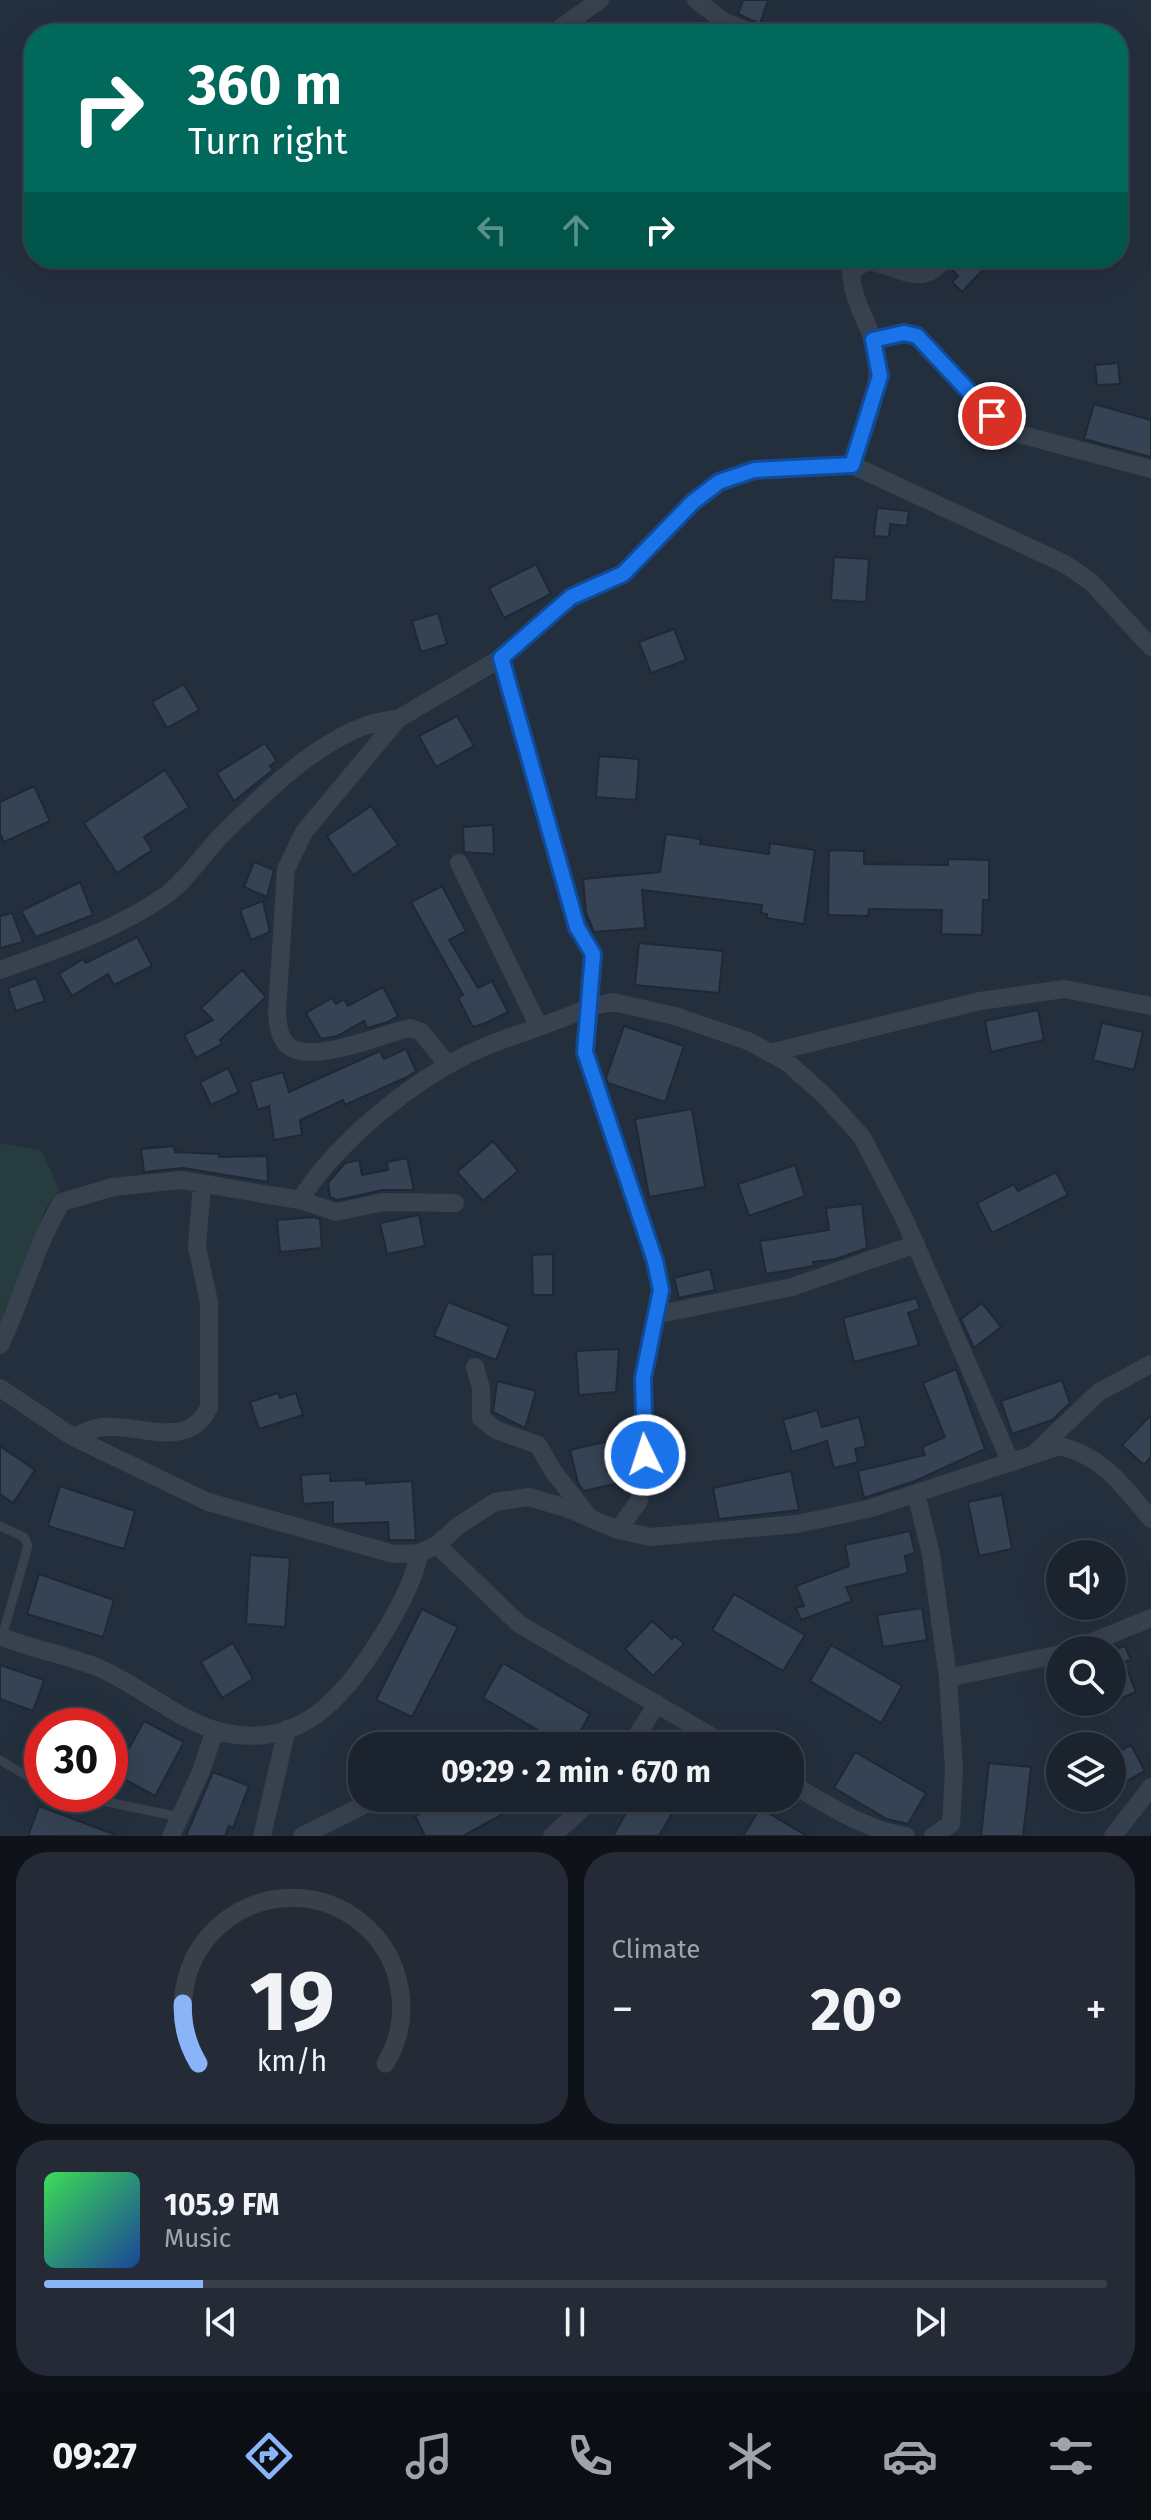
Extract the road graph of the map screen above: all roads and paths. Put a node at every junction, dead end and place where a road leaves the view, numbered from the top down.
1 (600, 0) edge
2 (696, 0) edge
3 (566, 24) edge
4 (730, 24) edge
5 (853, 268) edge
6 (893, 268) edge
7 (933, 268) edge
8 (873, 340) junction
9 (852, 465) junction
10 (1151, 469) edge
11 (1151, 647) edge
12 (501, 658) junction
13 (398, 719) junction
14 (459, 863) dead end
15 (0, 970) edge
16 (1151, 1006) edge
17 (589, 1007) junction
18 (539, 1027) junction
19 (770, 1053) junction
20 (448, 1065) junction
21 (202, 1184) junction
22 (300, 1200) junction
23 (455, 1203) dead end
24 (916, 1244) junction
25 (655, 1315) junction
26 (0, 1345) edge
27 (1151, 1364) edge
28 (475, 1367) dead end
29 (0, 1388) edge
30 (73, 1437) junction
31 (1033, 1455) junction
32 (1011, 1463) junction
33 (916, 1494) junction
34 (590, 1518) junction
35 (1151, 1519) edge
36 (0, 1526) edge
37 (618, 1530) junction
38 (429, 1549) junction
39 (1151, 1618) edge
40 (1107, 1636) edge
41 (1, 1637) edge
42 (1046, 1657) edge
43 (948, 1678) junction
44 (657, 1704) junction
45 (287, 1729) junction
46 (215, 1730) junction
47 (639, 1732) edge
48 (704, 1732) edge
49 (0, 1760) edge
50 (24, 1774) edge
51 (1151, 1787) edge
52 (804, 1791) edge
53 (128, 1806) edge
54 (350, 1812) edge
55 (579, 1812) edge
56 (180, 1817) junction
57 (897, 1835) edge
58 (171, 1836) edge
59 (262, 1836) edge
60 (302, 1836) edge
61 (552, 1836) edge
62 (933, 1836) edge
63 (1113, 1836) edge

1 - 3 street
2 - 4 street
5 - 8 street
6 - 7 street
8 - 9 street
8 - 10 street
9 - 11 street
9 - 12 street
12 - 13 street
12 - 17 street
13 - 15 street
13 - 20 street
14 - 18 street
16 - 19 street
17 - 18 street
17 - 19 street
17 - 25 street
18 - 20 street
19 - 24 street
20 - 22 street
21 - 22 street
21 - 26 street
21 - 30 street
22 - 23 street
24 - 25 street
24 - 32 street
25 - 37 street
27 - 31 street
28 - 34 street
29 - 30 street
30 - 38 street
31 - 32 street
31 - 35 street
32 - 33 street
33 - 37 street
33 - 43 street
34 - 37 street
34 - 38 street
36 - 41 lane
38 - 44 street
38 - 45 street
39 - 40 street
41 - 46 street
42 - 43 street
43 - 62 street
44 - 47 street
44 - 48 street
45 - 46 street
45 - 59 street
46 - 56 street
49 - 50 lane
51 - 63 street
52 - 57 street
53 - 56 lane
54 - 60 street
55 - 61 street
56 - 58 street

